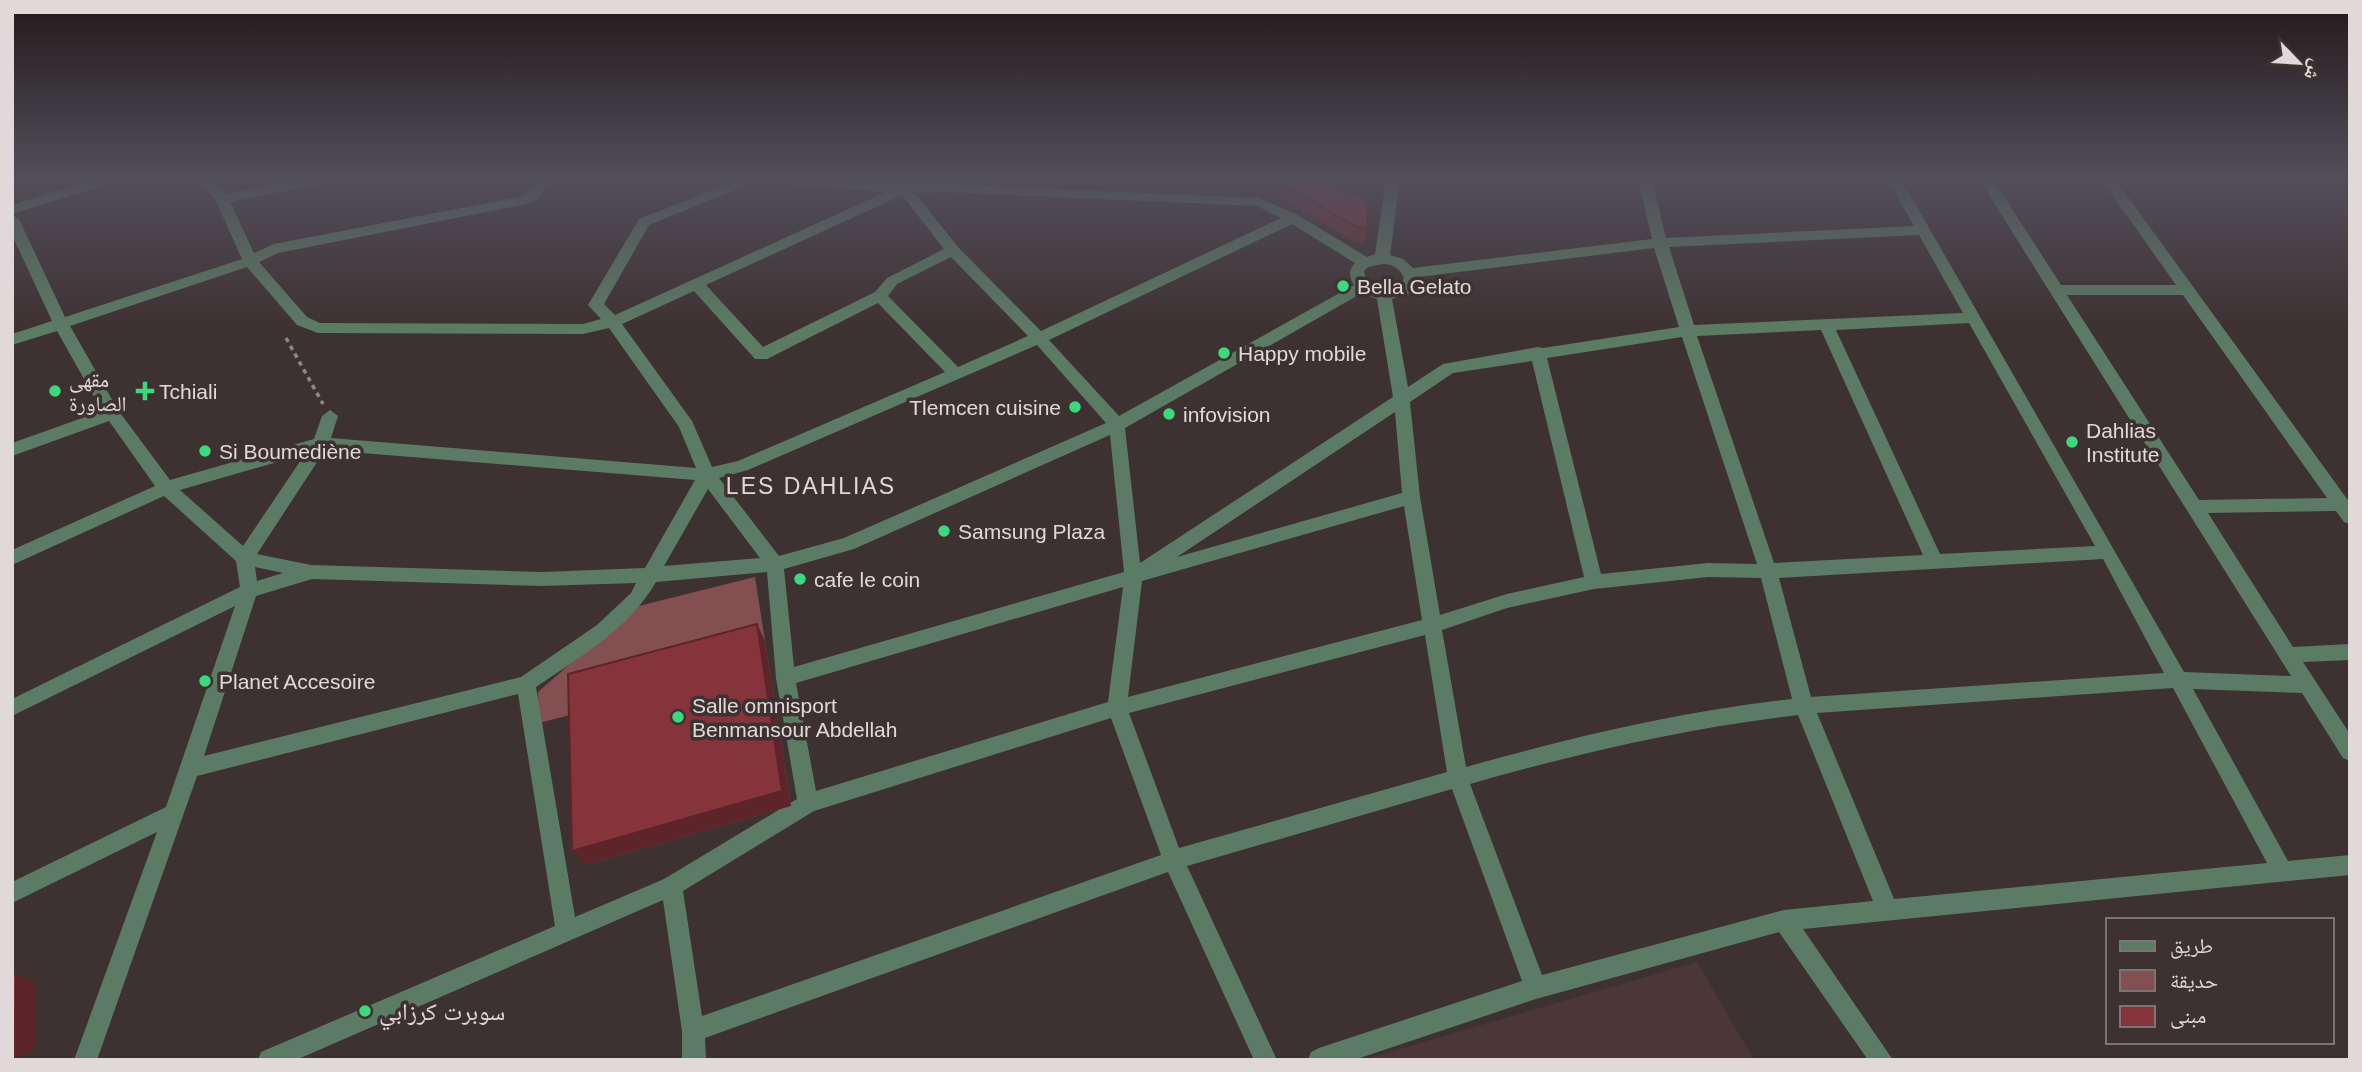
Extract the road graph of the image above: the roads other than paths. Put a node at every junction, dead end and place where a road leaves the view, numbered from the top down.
1 (14, 229) edge
2 (236, 229) edge
3 (377, 229) edge
4 (640, 229) edge
5 (817, 229) edge
6 (936, 229) edge
7 (1270, 229) edge
8 (1311, 229) edge
9 (1386, 229) edge
10 (1657, 229) edge
11 (2018, 229) edge
12 (2144, 229) edge
13 (1924, 230) joint
14 (1660, 243) junction
15 (18, 248) edge
16 (953, 250) junction
17 (1382, 258) junction
18 (250, 261) junction
19 (1364, 262) junction
20 (1410, 273) junction
21 (696, 285) junction
22 (1362, 287) junction
23 (2057, 290) junction
24 (2187, 290) junction
25 (1384, 295) junction
26 (880, 296) junction
27 (1975, 318) junction
28 (613, 322) junction
29 (61, 324) junction
30 (1826, 325) junction
31 (1688, 331) junction
32 (1039, 338) junction
33 (12, 340) edge
34 (1538, 352) junction
35 (956, 374) junction
36 (1402, 400) junction
37 (112, 414) junction
38 (330, 416) road end
39 (1116, 425) junction
40 (321, 443) junction
41 (12, 450) edge
42 (706, 475) junction
43 (166, 488) junction
44 (1411, 497) junction
45 (2197, 507) junction
46 (2345, 511) edge
47 (2108, 552) junction
48 (12, 558) edge
49 (245, 558) junction
50 (1935, 562) junction
51 (775, 564) junction
52 (1768, 571) junction
53 (312, 572) junction
54 (649, 575) junction
55 (1133, 577) junction
56 (1594, 582) junction
57 (249, 591) junction
58 (1433, 625) junction
59 (2350, 652) edge
60 (2290, 655) junction
61 (786, 678) junction
62 (2177, 680) junction
63 (526, 684) junction
64 (2307, 685) junction
65 (1804, 706) junction
66 (12, 708) edge
67 (1117, 708) junction
68 (2350, 752) edge
69 (190, 769) junction
70 (1458, 778) junction
71 (808, 803) junction
72 (172, 814) junction
73 (1172, 860) junction
74 (2350, 865) edge
75 (2282, 870) junction
76 (672, 887) junction
77 (12, 893) edge
78 (1887, 909) junction
79 (1784, 920) junction
80 (567, 933) junction
81 (1536, 988) junction
82 (693, 1031) junction
83 (83, 1058) edge
84 (270, 1060) edge
85 (694, 1060) edge
86 (1266, 1060) edge
87 (1318, 1060) edge
88 (1882, 1060) edge

1 - 15 street
2 - 18 street
3 - 18 street
4 - 28 street
5 - 21 street
6 - 16 street
7 - 32 street
8 - 19 street
9 - 17 street
10 - 14 street
11 - 23 street
12 - 24 street
13 - 14 street
13 - 27 street
14 - 20 street
14 - 31 street
15 - 29 street
16 - 26 street
16 - 32 street
17 - 19 street
17 - 20 street
18 - 28 street
18 - 29 street
19 - 22 street
20 - 25 street
21 - 26 street
21 - 28 street
22 - 25 street
22 - 39 street
23 - 24 street
23 - 45 street
24 - 46 street
25 - 36 street
26 - 35 street
27 - 30 street
27 - 47 street
28 - 42 street
29 - 33 street
29 - 37 street
30 - 31 street
30 - 50 street
31 - 34 street
31 - 52 street
32 - 35 street
32 - 39 street
34 - 36 street
34 - 56 street
35 - 42 street
36 - 44 street
36 - 55 street
37 - 41 street
37 - 43 street
38 - 40 street
39 - 51 street
39 - 55 street
40 - 42 street
40 - 43 street
40 - 49 street
42 - 51 street
42 - 54 street
43 - 48 street
43 - 49 street
44 - 55 street
44 - 58 street
45 - 46 street
45 - 60 street
47 - 50 street
47 - 62 street
49 - 53 street
49 - 57 street
50 - 52 street
51 - 54 street
51 - 61 street
52 - 56 street
52 - 65 street
53 - 54 street
53 - 57 street
54 - 63 street
55 - 61 street
55 - 67 street
56 - 58 street
57 - 66 street
57 - 69 street
58 - 67 street
58 - 70 street
59 - 60 street
60 - 64 street
61 - 71 street
62 - 64 street
62 - 65 street
62 - 75 street
63 - 69 street
63 - 80 street
64 - 68 street
65 - 70 street
65 - 78 street
67 - 71 street
67 - 73 street
69 - 72 street
70 - 73 street
70 - 81 street
71 - 76 street
72 - 77 street
72 - 83 street
73 - 82 street
73 - 86 street
74 - 75 street
75 - 78 street
76 - 80 street
76 - 82 street
78 - 79 street
79 - 81 street
79 - 88 street
80 - 84 street
81 - 87 street
82 - 85 street

